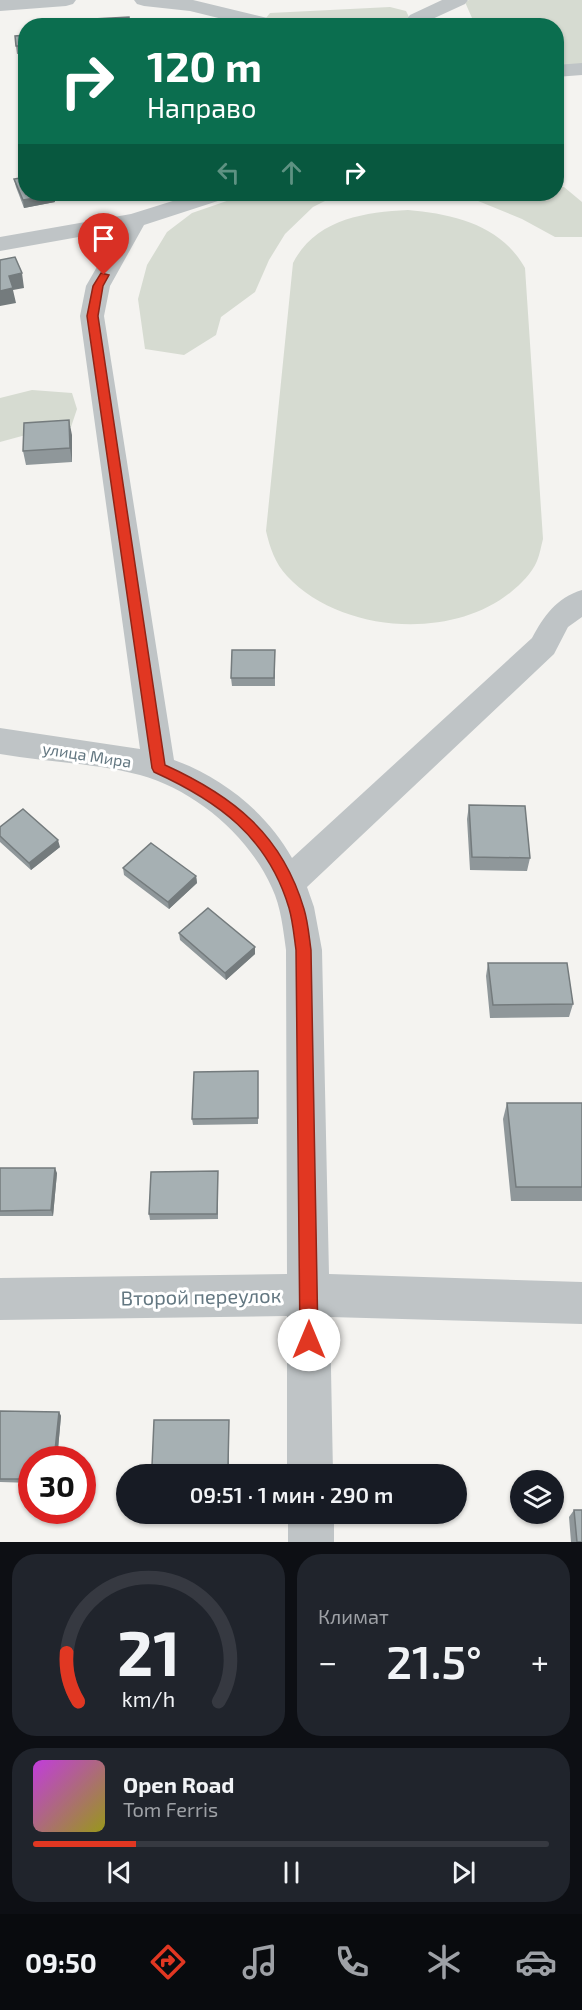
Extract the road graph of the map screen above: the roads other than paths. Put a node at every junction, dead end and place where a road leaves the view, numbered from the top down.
1 (66, 0) edge
2 (144, 0) edge
3 (458, 0) edge
4 (0, 5) edge
5 (244, 18) edge
6 (419, 18) edge
7 (582, 69) edge
8 (564, 70) edge
9 (194, 201) edge
10 (135, 220) junction
11 (0, 244) edge
12 (582, 601) edge
13 (0, 741) edge
14 (159, 768) junction
15 (288, 883) junction
16 (309, 1295) junction
17 (0, 1299) edge
18 (582, 1303) edge
19 (310, 1464) edge
20 (311, 1524) edge
21 (311, 1542) edge

1 - 4 street
2 - 5 street
3 - 6 street
7 - 8 street
9 - 10 street
10 - 11 street
10 - 14 street
12 - 15 street
13 - 14 street, улица Мира
14 - 15 street, улица Мира
15 - 16 street, улица Мира
16 - 17 street, Второй переулок
16 - 18 street, Второй переулок
16 - 19 street, улица Мира
20 - 21 street

